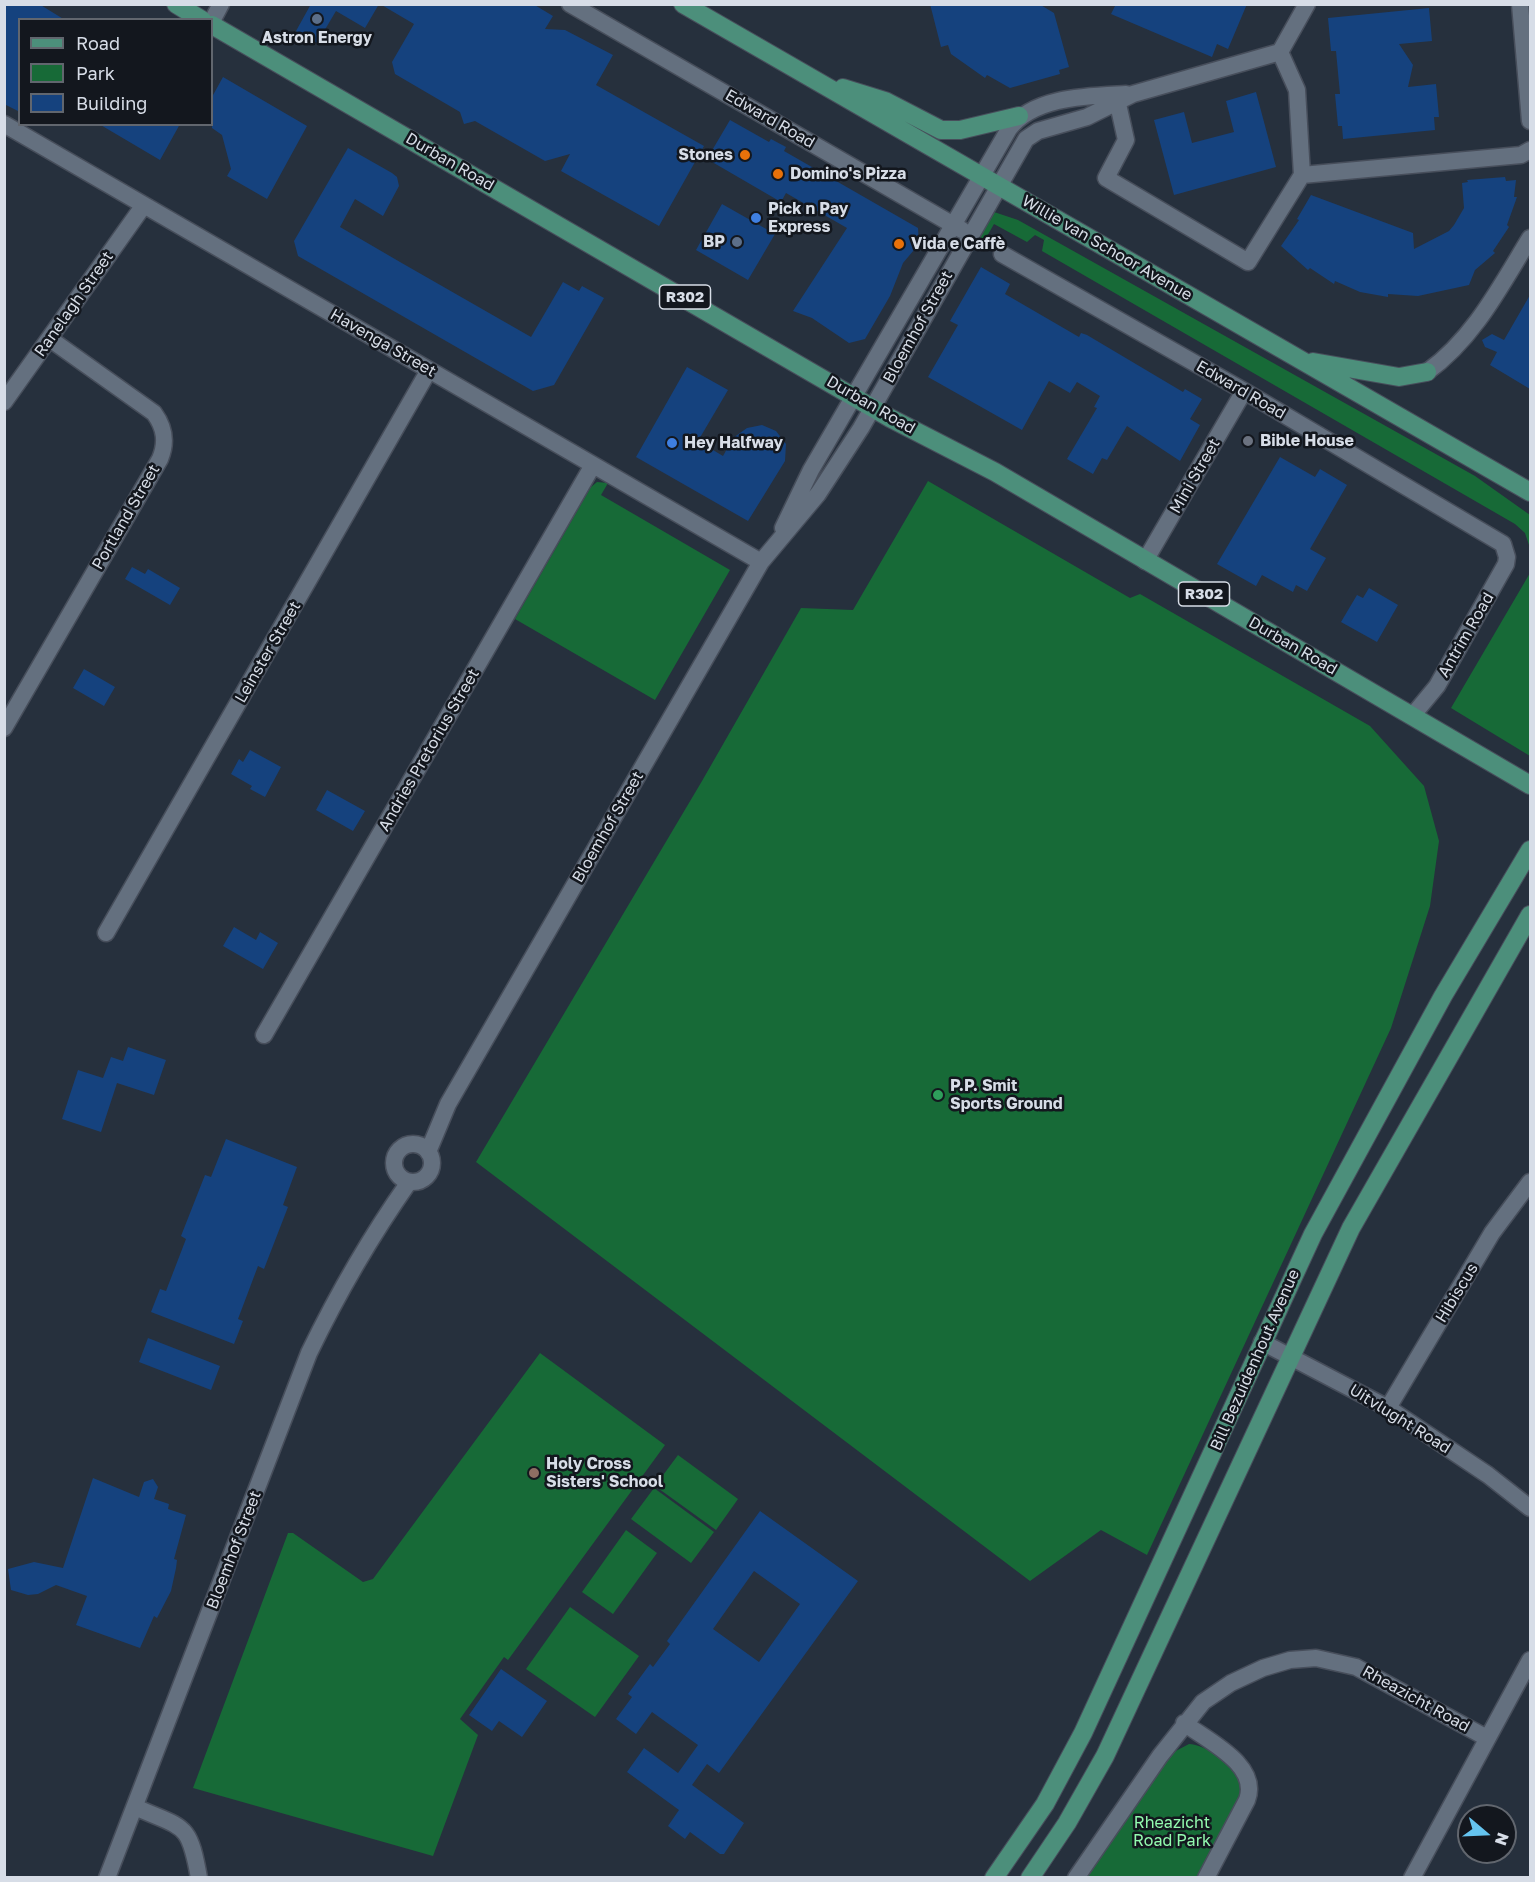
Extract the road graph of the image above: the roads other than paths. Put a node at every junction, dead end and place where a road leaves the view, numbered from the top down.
1 (176, 4) edge
2 (220, 4) edge
3 (570, 4) edge
4 (683, 4) edge
5 (1307, 4) edge
6 (1520, 4) edge
7 (199, 18) edge
8 (213, 21) edge
9 (213, 24) edge
10 (1280, 52) junction
11 (821, 83) junction
12 (1122, 97) junction
13 (1019, 116) junction
14 (1530, 121) edge
15 (4, 124) edge
16 (1530, 150) edge
17 (982, 175) junction
18 (1302, 175) junction
19 (998, 184) junction
20 (144, 205) junction
21 (954, 225) junction
22 (970, 234) junction
23 (1530, 238) edge
24 (1002, 254) dead end
25 (50, 339) junction
26 (1300, 360) junction
27 (429, 370) junction
28 (1427, 372) joint
29 (1244, 391) junction
30 (854, 396) junction
31 (4, 402) edge
32 (872, 407) junction
33 (594, 465) junction
34 (1530, 492) edge
35 (1506, 550) joint
36 (766, 558) junction
37 (1145, 561) junction
38 (1413, 715) junction
39 (4, 728) edge
40 (1530, 785) edge
41 (1530, 850) edge
42 (1530, 915) edge
43 (106, 933) dead end
44 (264, 1035) dead end
45 (422, 1148) junction
46 (402, 1177) junction
47 (1530, 1182) edge
48 (1262, 1341) junction
49 (1290, 1356) junction
50 (1388, 1408) junction
51 (1530, 1508) edge
52 (1530, 1660) edge
53 (1184, 1723) junction
54 (1487, 1738) junction
55 (135, 1807) junction
56 (107, 1878) edge
57 (200, 1878) edge
58 (994, 1878) edge
59 (1030, 1878) edge
60 (1076, 1878) edge
61 (1206, 1878) edge
62 (1412, 1878) edge

1 - 7 main road
2 - 8 street
3 - 21 street, Edward Road
4 - 11 main road, Willie van Schoor Avenue
5 - 10 street
6 - 14 street
9 - 30 main road, Durban Road / R302
10 - 12 street
10 - 18 street
11 - 13 main road
11 - 17 main road, Willie van Schoor Avenue
12 - 13 street
12 - 18 street
12 - 19 street, Bloemhof Street
13 - 17 street, Bloemhof Street
15 - 20 street, Havenga Street
16 - 18 street
17 - 19 main road, Willie van Schoor Avenue
17 - 21 street, Bloemhof Street
19 - 22 street, Bloemhof Street
19 - 26 main road, Willie van Schoor Avenue
20 - 25 street, Ranelagh Street
20 - 27 street, Havenga Street
21 - 22 street, Edward Road
21 - 30 street, Bloemhof Street
22 - 32 street, Bloemhof Street
23 - 28 street
24 - 29 street, Edward Road
25 - 31 street, Ranelagh Street
25 - 39 street, Portland Street
26 - 28 main road
26 - 34 main road, Willie van Schoor Avenue
27 - 33 street, Havenga Street
27 - 43 street, Leinster Street
29 - 35 street, Edward Road
29 - 37 street, Mini Street
30 - 32 main road, Durban Road / R302
30 - 36 street, Bloemhof Street
32 - 36 street, Bloemhof Street
32 - 37 main road, Durban Road / R302
33 - 36 street, Havenga Street
33 - 44 street, Andries Pretorius Street
35 - 38 street, Antrim Road
36 - 45 street, Bloemhof Street
37 - 38 main road, Durban Road / R302
38 - 40 main road, Durban Road / R302
41 - 48 main road, Bill Bezuidenhout Avenue
42 - 49 main road, Bill Bezuidenhout Avenue
45 - 46 street, Bloemhof Street
45 - 46 street, Bloemhof Street
46 - 55 street, Bloemhof Street
47 - 50 street, Hibiscus
48 - 49 street, Uitvlught Road
48 - 58 main road, Bill Bezuidenhout Avenue
49 - 50 street, Uitvlught Road
49 - 59 main road, Bill Bezuidenhout Avenue
50 - 51 street, Uitvlught Road
52 - 54 street
53 - 54 street, Rheazicht Road
53 - 60 street, Rheazicht Road
53 - 61 street
54 - 62 street
55 - 56 street, Bloemhof Street
55 - 57 street

